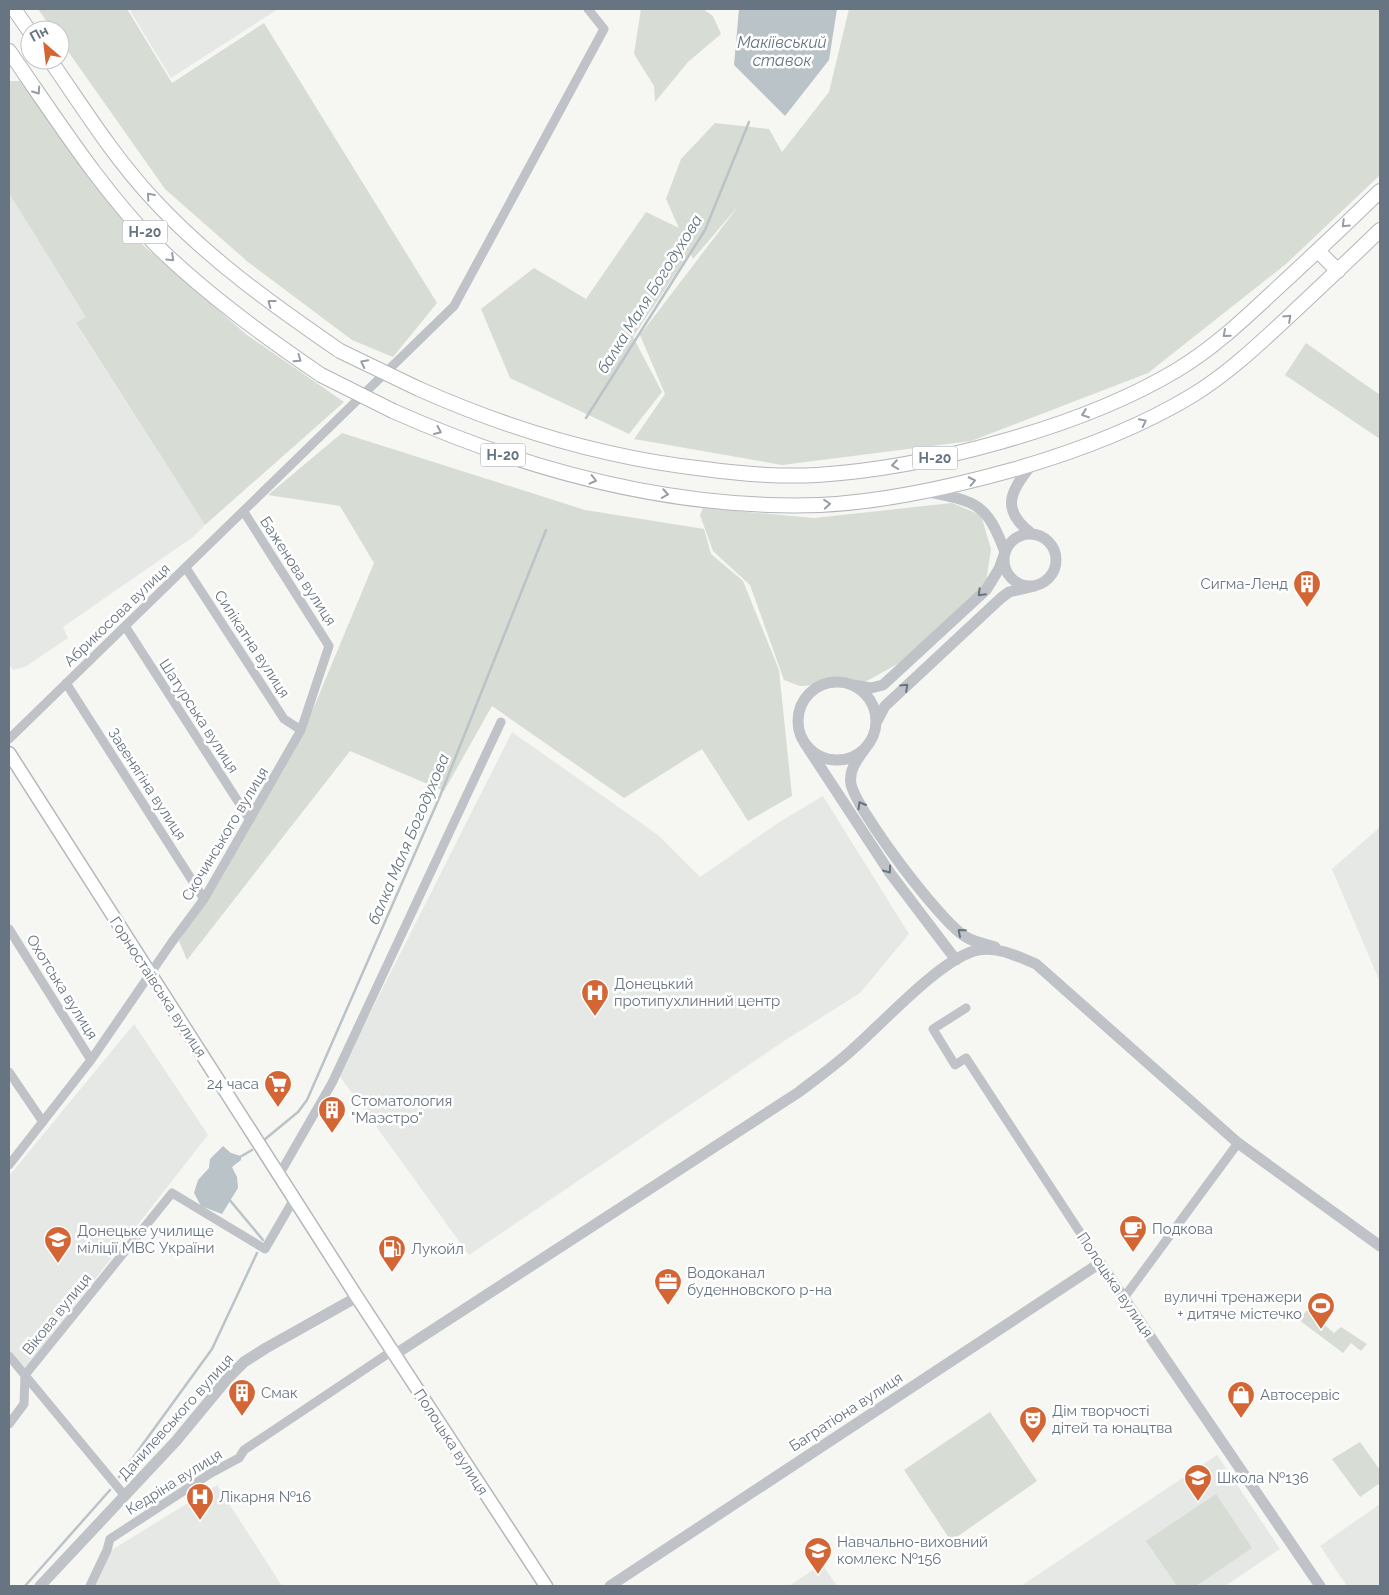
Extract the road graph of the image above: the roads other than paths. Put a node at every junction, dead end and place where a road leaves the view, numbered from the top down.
1 (14, 9) edge
2 (588, 9) edge
3 (22, 20) edge
4 (9, 51) edge
5 (57, 70) edge
6 (1380, 191) edge
7 (1380, 230) edge
8 (1318, 251) junction
9 (1338, 271) junction
10 (1032, 464) junction
11 (924, 491) junction
12 (244, 512) junction
13 (1032, 534) junction
14 (1006, 552) junction
15 (186, 568) junction
16 (1035, 586) junction
17 (125, 626) junction
18 (329, 646) joint
19 (66, 683) junction
20 (852, 686) junction
21 (500, 722) dead end
22 (875, 725) junction
23 (301, 730) junction
24 (9, 739) edge
25 (804, 742) junction
26 (869, 743) junction
27 (9, 752) edge
28 (250, 820) junction
29 (204, 900) junction
30 (9, 929) edge
31 (1006, 952) junction
32 (956, 960) junction
33 (150, 975) junction
34 (966, 1008) dead end
35 (91, 1060) junction
36 (9, 1072) edge
37 (42, 1122) junction
38 (1238, 1143) junction
39 (9, 1165) edge
40 (279, 1175) junction
41 (294, 1199) junction
42 (1380, 1246) edge
43 (1100, 1263) junction
44 (357, 1298) junction
45 (1123, 1299) junction
46 (393, 1353) junction
47 (9, 1356) edge
48 (25, 1376) junction
49 (9, 1424) edge
50 (126, 1496) junction
51 (40, 1586) edge
52 (90, 1586) edge
53 (546, 1586) edge
54 (610, 1586) edge
55 (1320, 1586) edge

1 - 3 main road
2 - 12 street, Абрикосова вулиця
4 -> 11 main road, Н-20, bridge
8 -> 5 main road, Н-20, bridge
6 -> 8 main road, Н-20
7 - 9 main road, Н-20
8 - 9 main road
10 -> 9 main road, Н-20
11 -> 10 main road, Н-20
10 - 13 street
11 - 14 street
12 - 15 street, Абрикосова вулиця
12 - 18 street, Баженова вулиця
13 - 14 street
13 - 16 street
14 - 16 street
14 -> 20 street
15 - 17 street, Абрикосова вулиця
15 - 23 street, Силікатна вулиця
22 -> 16 street
17 - 19 street, Абрикосова вулиця
17 - 28 street, Шатурська вулиця
18 - 23 street, Скочинського вулиця
19 - 24 street, Абрикосова вулиця
19 - 29 street, Завенягіна вулиця
20 - 22 street
20 - 25 street
21 - 40 street
22 - 26 street
23 - 28 street, Скочинського вулиця
25 - 26 street
25 -> 32 street
31 -> 26 street
27 - 33 main road, Горностаївська вулиця
28 - 29 street, Скочинського вулиця
29 - 33 street, Скочинського вулиця
30 - 35 street, Охотська вулиця
31 - 32 street
31 - 38 street
32 - 46 street
33 - 35 street, Скочинського вулиця
33 - 40 main road, Горностаївська вулиця
34 - 43 street, Полоцька вулиця
35 - 37 street, Скочинського вулиця
36 - 37 street
37 - 39 street, Скочинського вулиця
38 - 42 street
38 - 45 street
40 - 41 main road, Горностаївська вулиця
41 - 44 main road, Горностаївська вулиця
41 - 48 street, Вікова вулиця
43 - 45 street, Полоцька вулиця
43 - 54 street, Багратіона вулиця
44 - 46 main road, Полоцька вулиця
44 - 50 street, Данилевського вулиця
45 - 55 street, Полоцька вулиця
46 - 52 street, Кедріна вулиця
46 - 53 main road, Полоцька вулиця
47 - 48 street
48 - 49 street, Вікова вулиця
48 - 50 street
50 - 51 street, Данилевського вулиця

